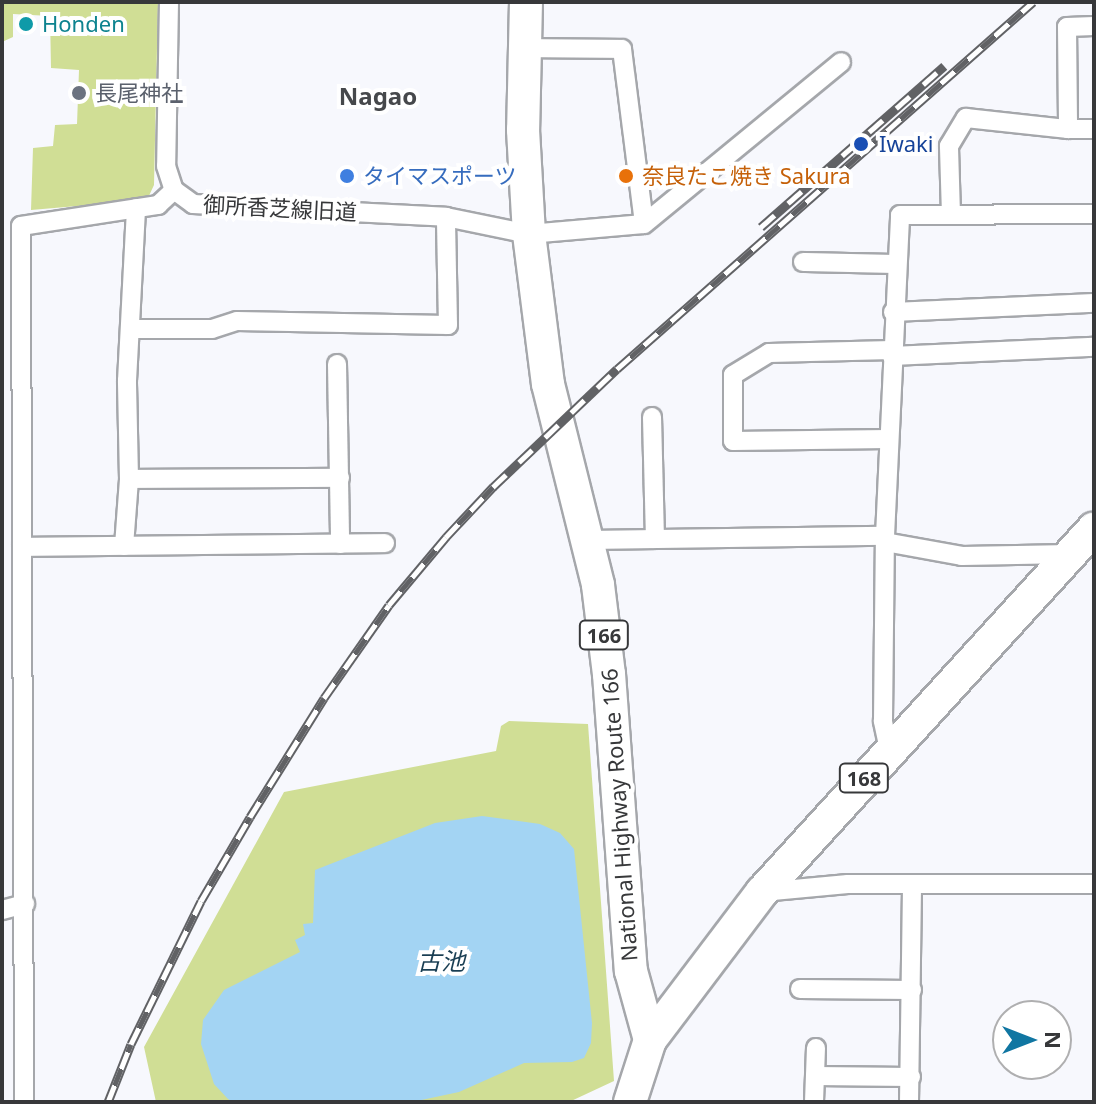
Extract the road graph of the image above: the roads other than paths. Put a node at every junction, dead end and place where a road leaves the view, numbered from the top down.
1 (169, 2) edge
2 (526, 2) edge
3 (1094, 26) edge
4 (525, 48) junction
5 (841, 62) dead end
6 (1068, 129) junction
7 (1094, 129) edge
8 (174, 190) junction
9 (136, 208) junction
10 (1094, 214) edge
11 (951, 215) junction
12 (446, 217) junction
13 (2, 219) edge
14 (644, 224) junction
15 (21, 226) junction
16 (529, 234) junction
17 (803, 262) dead end
18 (897, 264) junction
19 (1094, 303) edge
20 (893, 312) junction
21 (131, 329) junction
22 (1094, 347) edge
23 (892, 353) junction
24 (337, 364) dead end
25 (652, 417) dead end
26 (888, 439) junction
27 (340, 478) junction
28 (129, 479) junction
29 (1094, 529) edge
30 (655, 539) junction
31 (885, 539) junction
32 (588, 540) junction
33 (385, 543) dead end
34 (340, 544) junction
35 (124, 546) junction
36 (21, 554) junction
37 (1071, 554) junction
38 (2, 560) edge
39 (889, 750) junction
40 (1094, 884) edge
41 (912, 886) junction
42 (762, 892) junction
43 (25, 904) junction
44 (2, 910) edge
45 (800, 989) dead end
46 (912, 990) junction
47 (650, 1040) junction
48 (816, 1048) dead end
49 (815, 1076) junction
50 (911, 1077) junction
51 (24, 1102) edge
52 (630, 1102) edge
53 (814, 1102) edge
54 (909, 1102) edge

1 - 8 street, 御所香芝線旧道
2 - 4 highway, National Highway Route 166 / 166
3 - 6 street
4 - 14 street
4 - 16 highway, National Highway Route 166 / 166
5 - 14 street
6 - 7 street
6 - 11 street
8 - 9 street
8 - 12 street, 御所香芝線旧道
9 - 15 street
9 - 21 street
10 - 11 street
11 - 18 street
12 - 16 street, 御所香芝線旧道
12 - 21 street
13 - 15 street
14 - 16 street, 御所香芝線旧道
15 - 36 street
16 - 32 highway, National Highway Route 166 / 166
17 - 18 street
18 - 20 street
19 - 20 street
20 - 23 street
21 - 28 street
22 - 23 street
23 - 26 street
23 - 26 street
24 - 27 street
25 - 30 street
26 - 31 street
27 - 28 street
27 - 34 street
28 - 35 street
29 - 37 highway, 168
30 - 31 street
30 - 32 street
31 - 37 street
31 - 39 street
32 - 47 highway, National Highway Route 166 / 166
33 - 34 street
34 - 35 street
35 - 36 street
36 - 38 street
36 - 43 street
37 - 39 highway, 168
39 - 42 highway, 168
40 - 41 street
41 - 42 street
41 - 46 street
42 - 47 highway, 168
43 - 44 street
43 - 51 street
45 - 46 street
46 - 50 street
47 - 52 highway
48 - 49 street
49 - 50 street
49 - 53 street
50 - 54 street

